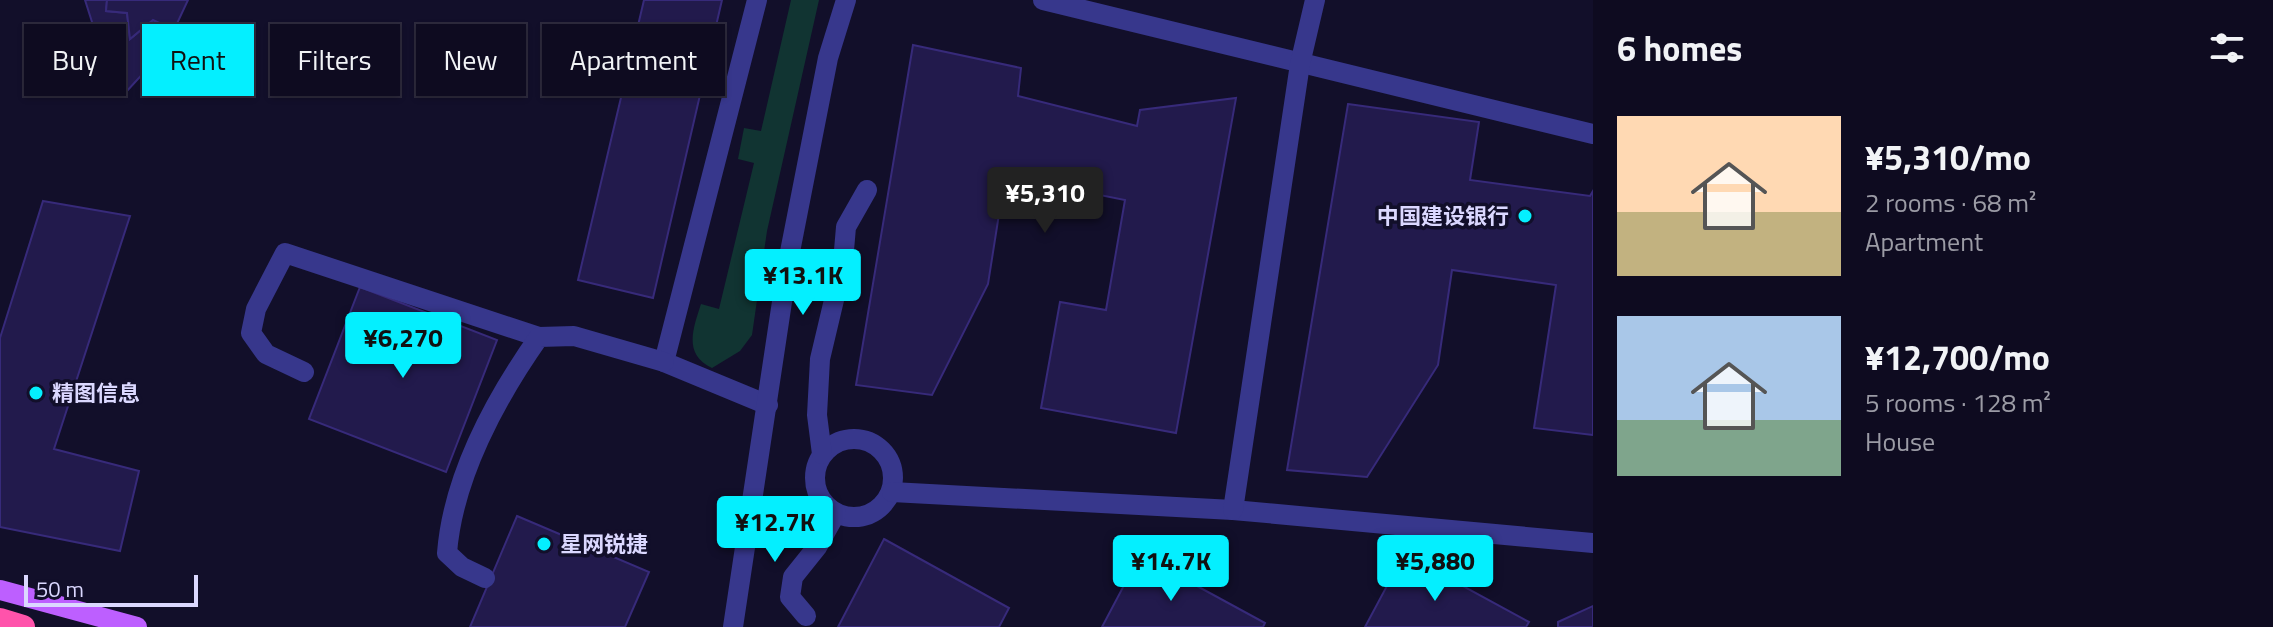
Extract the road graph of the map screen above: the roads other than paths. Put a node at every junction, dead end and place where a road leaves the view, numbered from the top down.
1 (757, 0) edge
2 (846, 0) edge
3 (1043, 0) edge
4 (1315, 0) edge
5 (1300, 64) junction
6 (1593, 134) edge
7 (867, 190) dead end
8 (539, 337) junction
9 (664, 362) junction
10 (304, 372) dead end
11 (768, 405) junction
12 (822, 454) junction
13 (892, 492) junction
14 (1233, 510) junction
15 (836, 513) junction
16 (1593, 543) edge
17 (485, 578) dead end
18 (0, 590) edge
19 (806, 616) dead end
20 (0, 620) edge
21 (23, 627) edge
22 (137, 627) edge
23 (733, 627) edge

1 - 9 street
2 - 11 street
3 - 5 street
4 - 5 street
5 - 6 street
5 - 14 street
7 - 12 street
8 - 9 street
8 - 10 street
8 - 17 street
9 - 11 street
11 - 23 street
12 - 13 street
12 - 15 street
13 - 14 street
13 - 15 street
14 - 16 street
15 - 19 street
18 - 22 main road
20 - 21 highway

